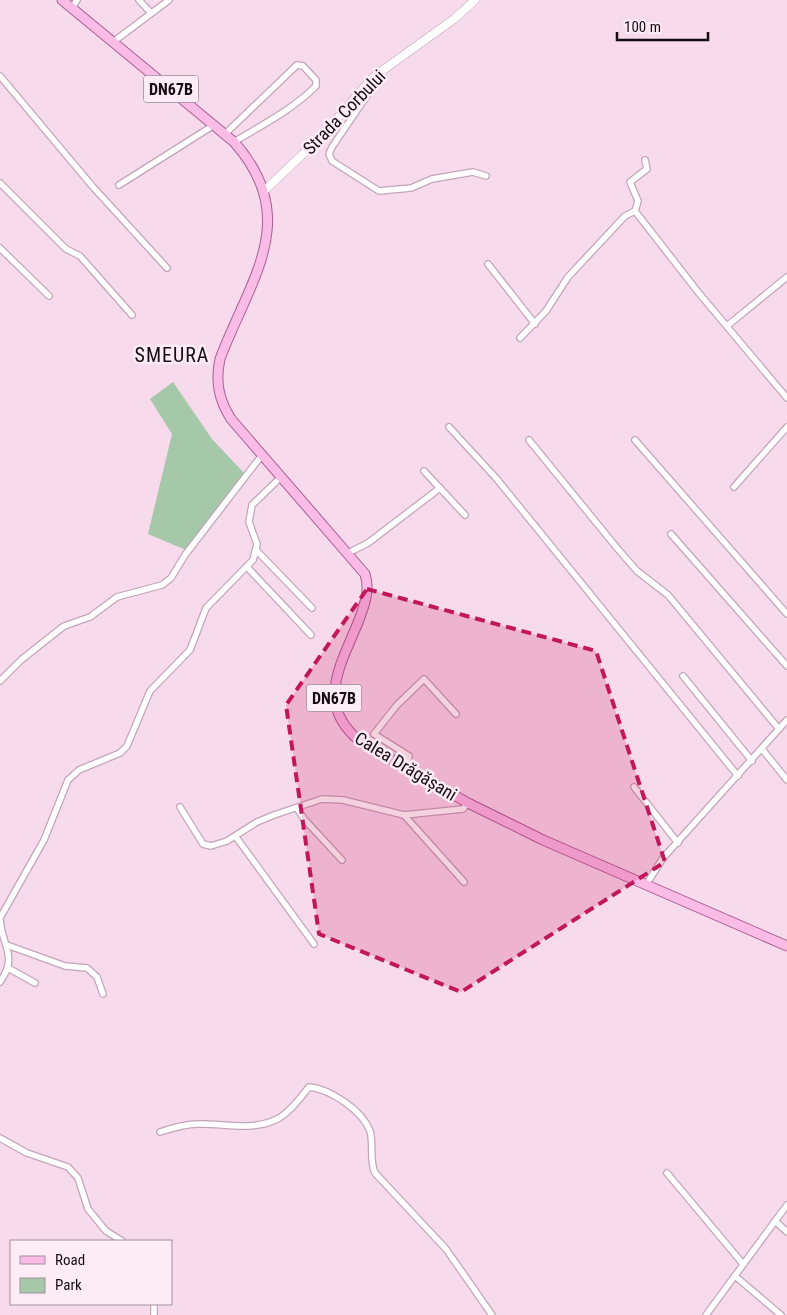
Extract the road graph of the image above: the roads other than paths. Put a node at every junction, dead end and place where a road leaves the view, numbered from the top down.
1 (62, 0) edge
2 (140, 0) edge
3 (169, 0) edge
4 (475, 0) edge
5 (74, 4) edge
6 (151, 13) junction
7 (113, 42) junction
8 (378, 72) junction
9 (0, 76) edge
10 (214, 125) junction
11 (225, 134) junction
12 (234, 142) junction
13 (645, 160) dead end
14 (486, 176) dead end
15 (0, 183) edge
16 (119, 185) dead end
17 (264, 191) junction
18 (635, 211) junction
19 (0, 248) edge
20 (488, 264) dead end
21 (167, 268) dead end
22 (787, 277) edge
23 (49, 296) dead end
24 (132, 315) dead end
25 (535, 324) junction
26 (727, 326) junction
27 (520, 338) dead end
28 (787, 398) edge
29 (449, 426) dead end
30 (787, 427) edge
31 (529, 440) dead end
32 (635, 440) dead end
33 (262, 455) junction
34 (424, 471) dead end
35 (281, 477) junction
36 (734, 487) dead end
37 (440, 488) junction
38 (464, 515) dead end
39 (671, 534) dead end
40 (257, 552) junction
41 (348, 553) junction
42 (247, 567) junction
43 (312, 608) dead end
44 (787, 614) edge
45 (311, 635) dead end
46 (787, 666) edge
47 (683, 676) dead end
48 (0, 681) edge
49 (456, 714) dead end
50 (787, 720) edge
51 (779, 729) junction
52 (762, 749) junction
53 (752, 761) junction
54 (406, 768) junction
55 (738, 776) junction
56 (787, 780) edge
57 (634, 787) dead end
58 (468, 803) junction
59 (180, 807) dead end
60 (297, 808) junction
61 (404, 814) junction
62 (236, 836) junction
63 (678, 843) junction
64 (342, 860) dead end
65 (464, 882) dead end
66 (646, 885) junction
67 (0, 918) edge
68 (314, 944) dead end
69 (7, 945) junction
70 (787, 946) edge
71 (8, 968) junction
72 (0, 982) edge
73 (35, 983) dead end
74 (103, 994) dead end
75 (160, 1132) dead end
76 (0, 1138) edge
77 (667, 1173) dead end
78 (787, 1205) edge
79 (775, 1221) junction
80 (787, 1232) edge
81 (120, 1240) edge
82 (743, 1264) junction
83 (735, 1276) junction
84 (492, 1315) edge
85 (706, 1315) edge
86 (781, 1315) edge

1 - 5 main road, DN67B
2 - 6 street
3 - 6 street
4 - 8 street, Strada Corbului
5 - 7 main road, DN67B
6 - 7 street
7 - 10 main road, DN67B
8 - 14 street
8 - 17 street, Strada Corbului
9 - 21 street
10 - 11 main road, DN67B
10 - 16 street
11 - 12 main road, DN67B
11 - 12 street
12 - 17 main road, DN67B
13 - 18 street
15 - 24 street
17 - 33 main road, Calea Drăgășani / DN67B
18 - 25 street
18 - 26 street
19 - 23 street
20 - 25 street
22 - 26 street
25 - 27 street
26 - 28 street
29 - 55 street
30 - 36 street
31 - 51 street
32 - 44 street
33 - 35 main road, Calea Drăgășani / DN67B
33 - 48 street
34 - 37 street
35 - 40 street
35 - 41 main road, Calea Drăgășani / DN67B
37 - 38 street
37 - 41 street
39 - 46 street
40 - 42 street
40 - 43 street
41 - 54 main road, Calea Drăgășani / DN67B
42 - 45 street
42 - 67 street
47 - 53 street
49 - 54 street
50 - 51 street
51 - 52 street
52 - 53 street
52 - 56 street
53 - 55 street
54 - 58 main road, Calea Drăgășani / DN67B
55 - 63 street
57 - 63 street
58 - 61 street
58 - 66 main road, Calea Drăgășani / DN67B
59 - 62 street
60 - 61 street
60 - 62 street
60 - 64 street
61 - 65 street
62 - 68 street
63 - 66 street
66 - 70 main road, Calea Drăgășani / DN67B
67 - 69 street
69 - 71 street
69 - 74 street
71 - 72 street
71 - 73 street
75 - 84 street
76 - 81 street
77 - 82 street
78 - 79 street
79 - 80 street
79 - 82 street
82 - 83 street
83 - 85 street
83 - 86 street

